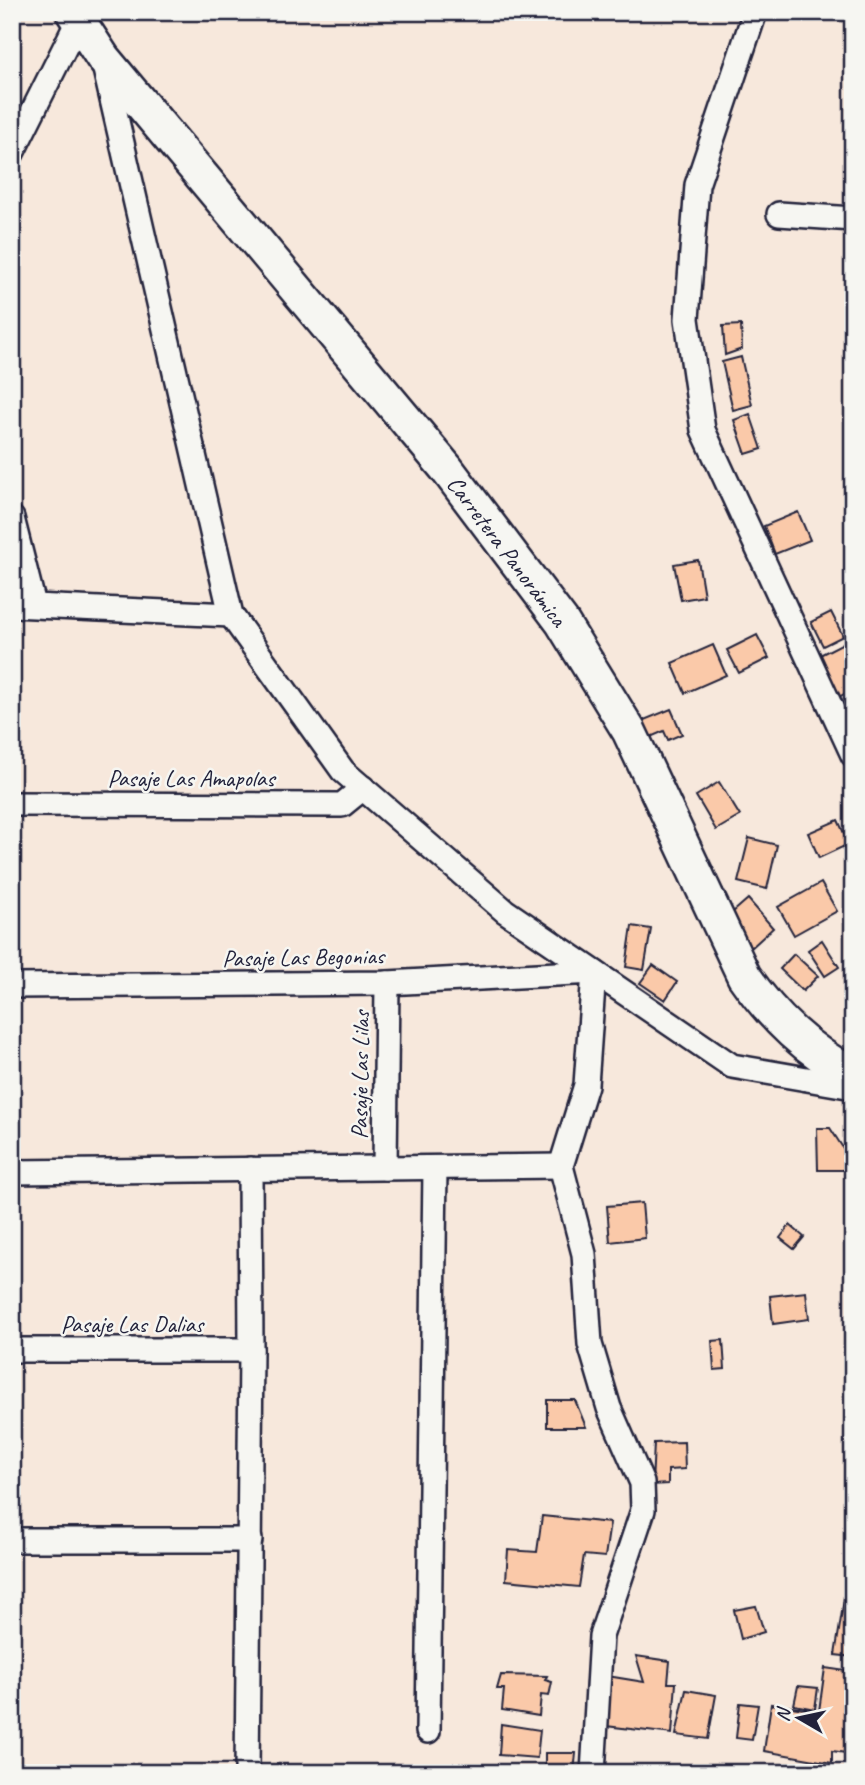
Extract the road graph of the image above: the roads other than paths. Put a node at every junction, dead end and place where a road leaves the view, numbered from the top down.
1 (755, 12) edge
2 (76, 16) edge
3 (103, 58) junction
4 (12, 153) edge
5 (779, 214) dead end
6 (853, 219) edge
7 (12, 518) edge
8 (23, 605) edge
9 (231, 615) junction
10 (853, 755) edge
11 (363, 788) junction
12 (12, 804) edge
13 (594, 972) junction
14 (387, 983) junction
15 (12, 986) edge
16 (853, 1075) edge
17 (853, 1087) edge
18 (561, 1166) junction
19 (385, 1168) junction
20 (435, 1168) junction
21 (250, 1169) junction
22 (12, 1172) edge
23 (12, 1350) edge
24 (251, 1350) junction
25 (250, 1540) junction
26 (12, 1541) edge
27 (428, 1731) dead end
28 (247, 1773) edge
29 (593, 1773) edge

1 - 10 street
2 - 3 street, Carretera Panorámica
2 - 4 street
3 - 9 street
3 - 16 street, Carretera Panorámica
5 - 6 street
7 - 8 street
8 - 9 street
9 - 11 street
11 - 12 street, Pasaje Las Amapolas
11 - 13 street
13 - 14 street, Pasaje Las Begonias
13 - 17 street
13 - 18 street
14 - 15 street, Pasaje Las Begonias
14 - 19 street, Pasaje Las Lilas
18 - 20 street
18 - 29 street
19 - 20 street
19 - 21 street
20 - 27 street
21 - 22 street
21 - 24 street
23 - 24 street, Pasaje Las Dalias
24 - 25 street
25 - 26 street
25 - 28 street

